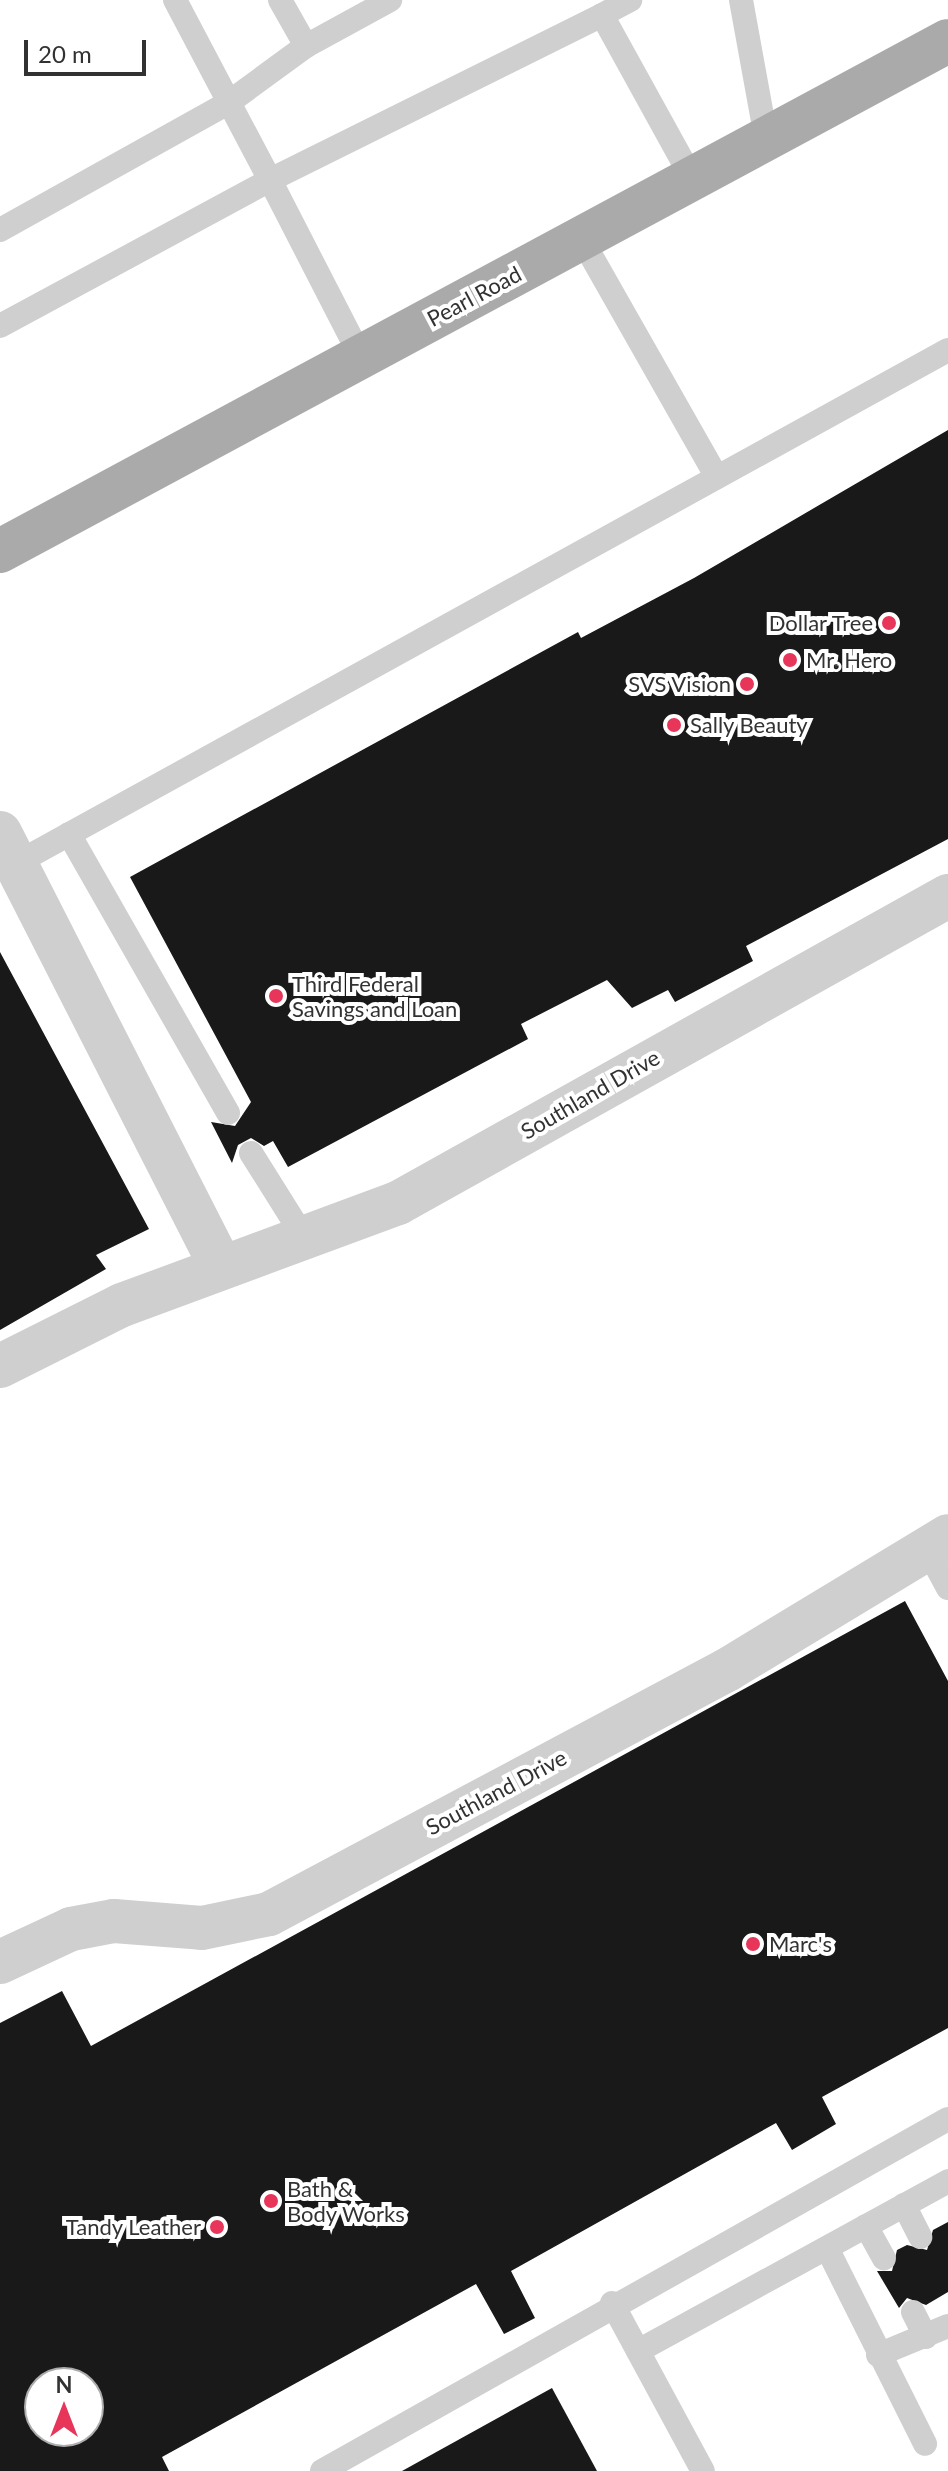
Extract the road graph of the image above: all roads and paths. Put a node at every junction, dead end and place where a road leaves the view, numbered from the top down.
1 (175, 0) edge
2 (280, 0) edge
3 (390, 0) edge
4 (630, 0) edge
5 (741, 0) edge
6 (602, 15) junction
7 (948, 41) edge
8 (306, 46) junction
9 (228, 103) junction
10 (766, 138) junction
11 (692, 178) junction
12 (270, 180) junction
13 (0, 230) edge
14 (581, 238) junction
15 (0, 326) edge
16 (948, 350) edge
17 (361, 357) junction
18 (717, 477) junction
19 (0, 551) edge
20 (69, 834) junction
21 (8, 848) edge
22 (948, 896) edge
23 (228, 1113) dead end
24 (251, 1153) dead end
25 (305, 1239) junction
26 (221, 1267) junction
27 (0, 1366) edge
28 (941, 1558) edge
29 (5, 1949) edge
30 (948, 2119) edge
31 (948, 2182) edge
32 (904, 2205) junction
33 (866, 2226) junction
34 (920, 2237) dead end
35 (827, 2248) junction
36 (884, 2258) dead end
37 (612, 2303) junction
38 (913, 2312) dead end
39 (948, 2326) edge
40 (926, 2337) junction
41 (638, 2351) junction
42 (878, 2355) junction
43 (925, 2444) dead end
44 (322, 2471) edge
45 (703, 2471) edge

1 - 9 lane
2 - 8 lane
3 - 8 lane
4 - 6 lane
5 - 10 lane
6 - 11 lane
6 - 12 lane
7 - 10 main road, Pearl Road
8 - 9 lane
9 - 12 lane
9 - 13 lane
10 - 11 main road, Pearl Road
11 - 14 main road, Pearl Road
12 - 15 lane
12 - 17 lane
14 - 17 main road, Pearl Road
14 - 18 lane
16 - 18 lane
17 - 19 main road, Pearl Road
18 - 20 lane
20 - 21 lane
20 - 23 lane
21 - 26 street
22 - 25 street, Southland Drive
24 - 25 lane
25 - 26 street, Southland Drive
26 - 27 street, Southland Drive
28 - 29 street, Southland Drive
30 - 37 lane
31 - 32 lane
32 - 33 lane
32 - 34 lane
33 - 35 lane
33 - 36 lane
35 - 41 lane
35 - 42 lane
37 - 41 lane
37 - 44 lane
38 - 40 lane
39 - 40 lane
40 - 42 lane
41 - 45 lane
42 - 43 lane

